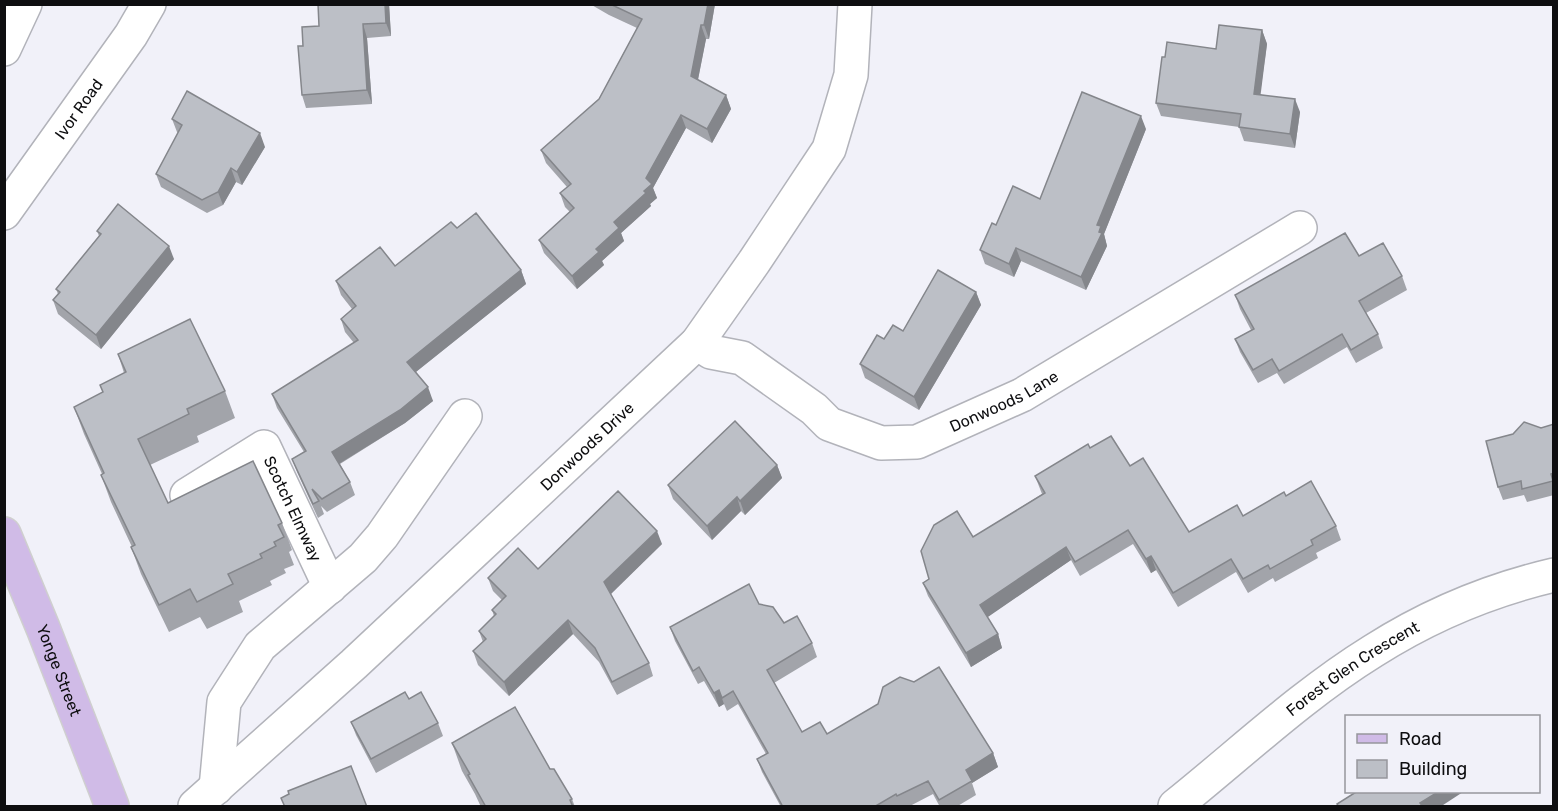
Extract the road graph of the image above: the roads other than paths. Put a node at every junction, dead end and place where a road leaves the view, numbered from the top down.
1 (25, 4) edge
2 (149, 4) edge
3 (855, 4) edge
4 (4, 49) edge
5 (4, 213) edge
6 (1300, 228) dead end
7 (697, 343) junction
8 (465, 416) dead end
9 (187, 495) edge
10 (4, 534) edge
11 (1554, 575) edge
12 (330, 587) junction
13 (206, 797) edge
14 (112, 807) edge
15 (1175, 807) edge

1 - 4 street
2 - 5 street, Ivor Road
3 - 7 street, Donwoods Drive
6 - 7 street, Donwoods Lane
7 - 13 street, Donwoods Drive
8 - 12 street
9 - 12 street, Scotch Elmway
10 - 14 main road, Yonge Street
11 - 15 street, Forest Glen Crescent
12 - 13 street

